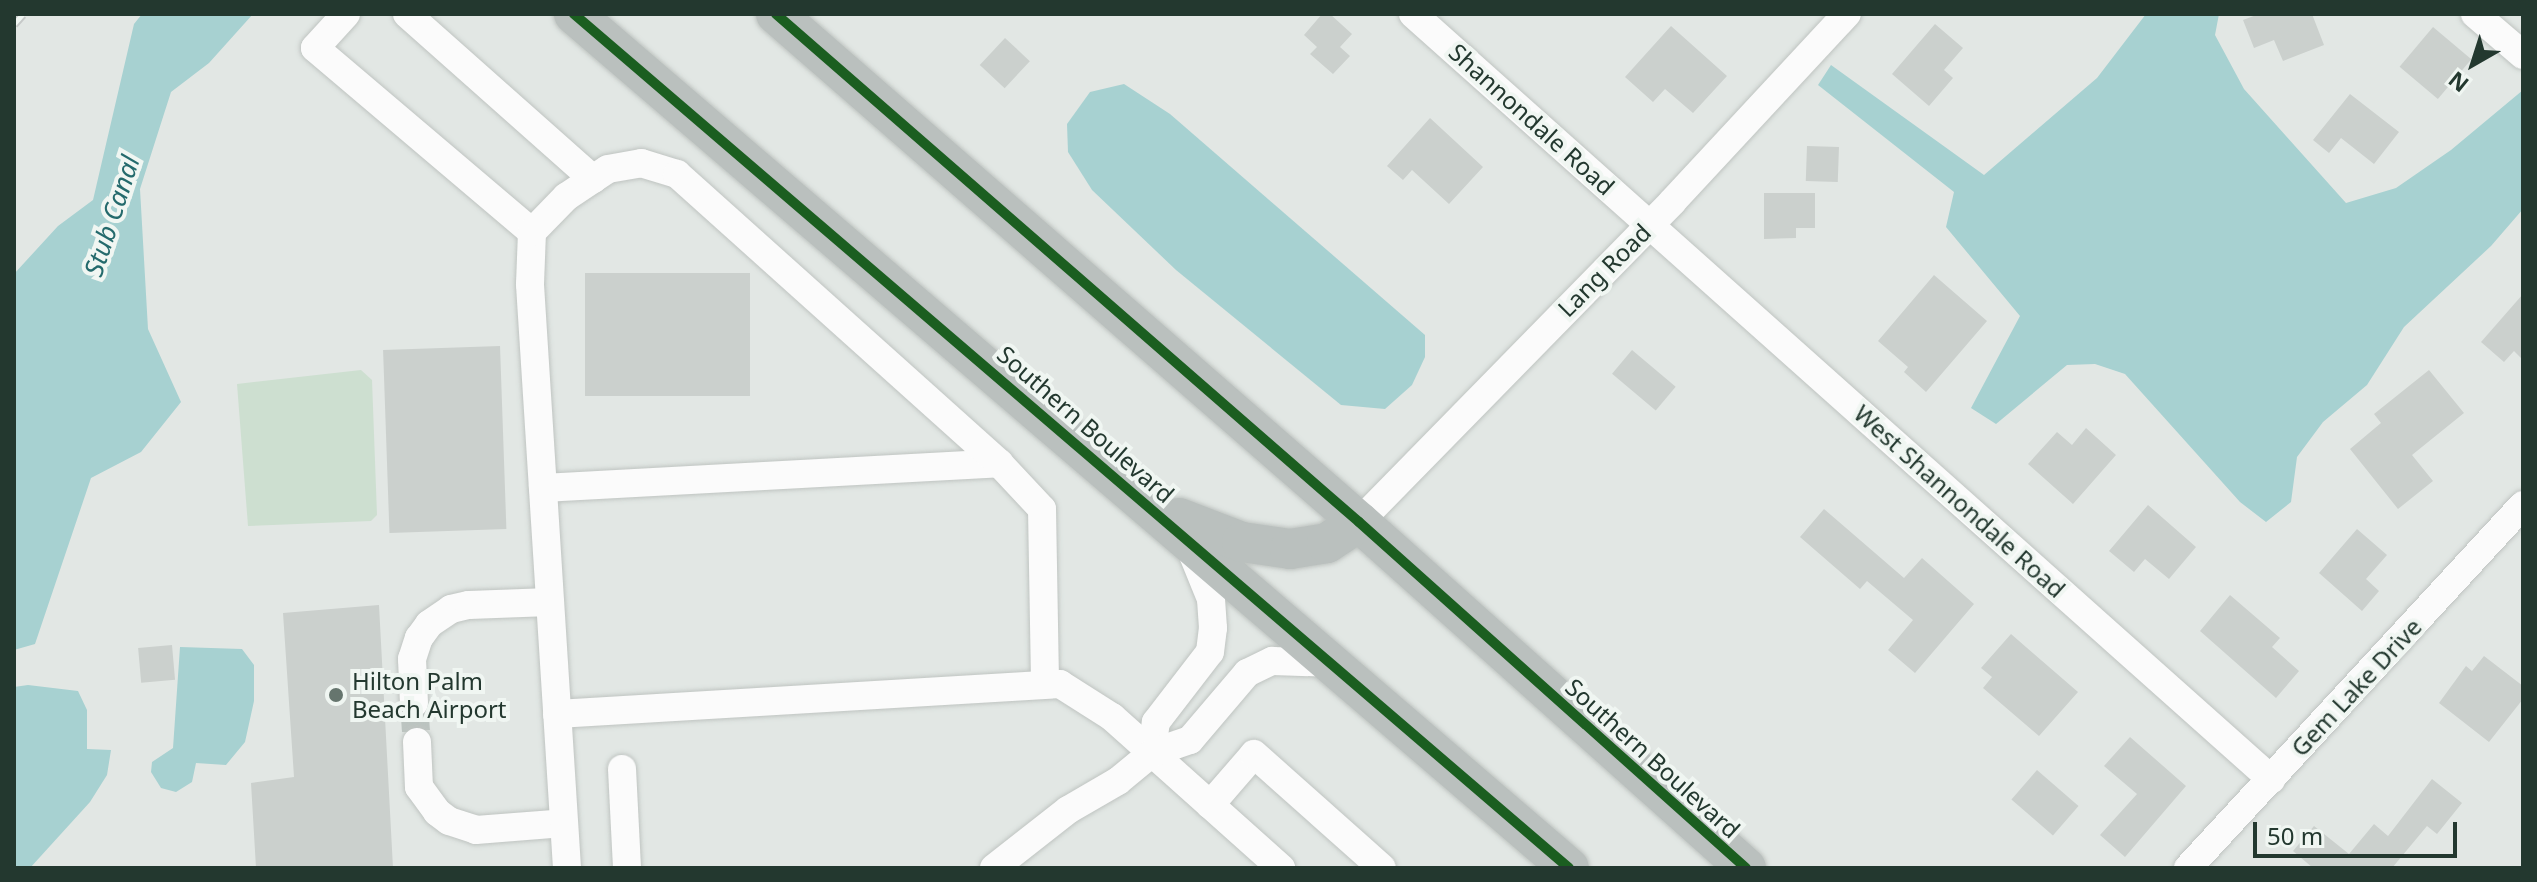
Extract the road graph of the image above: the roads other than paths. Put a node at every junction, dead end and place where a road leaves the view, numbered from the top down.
1 (346, 14) edge
2 (407, 14) edge
3 (574, 14) edge
4 (776, 14) edge
5 (1413, 14) edge
6 (1847, 14) edge
7 (2475, 14) edge
8 (2523, 55) edge
9 (593, 179) junction
10 (1650, 223) junction
11 (532, 232) junction
12 (999, 463) junction
13 (543, 488) junction
14 (2523, 505) edge
15 (1153, 508) junction
16 (1359, 522) junction
17 (1184, 535) junction
18 (550, 602) junction
19 (1334, 663) junction
20 (1045, 684) junction
21 (414, 703) tunnel mouth
22 (557, 714) junction
23 (417, 742) tunnel mouth
24 (1152, 753) junction
25 (622, 769) dead end
26 (2271, 779) junction
27 (1210, 805) junction
28 (564, 823) junction
29 (567, 868) edge
30 (627, 868) edge
31 (994, 868) edge
32 (1281, 868) edge
33 (1382, 868) edge
34 (1569, 868) edge
35 (1746, 868) edge
36 (2188, 868) edge

1 - 11 street
2 - 9 street
3 - 15 highway, Southern Boulevard
4 - 16 highway, Southern Boulevard
5 - 10 street, Shannondale Road
6 - 10 street, Lang Road
7 - 8 street
9 - 11 street
9 - 12 street
10 - 16 street, Lang Road
10 - 26 street, West Shannondale Road
11 - 13 street
12 - 13 street
12 - 20 street
13 - 18 street
14 - 26 street, Gem Lake Drive
15 - 16 highway
15 - 17 highway, Southern Boulevard
16 - 35 highway, Southern Boulevard
17 - 19 highway, Southern Boulevard
17 - 24 street
18 - 21 street
18 - 22 street
19 - 24 street
19 - 34 highway, Southern Boulevard
20 - 22 street
20 - 24 street
22 - 28 street
23 - 28 street
24 - 27 street
24 - 31 street
25 - 30 street
26 - 36 street, Gem Lake Drive
27 - 32 street
27 - 33 street
28 - 29 street

